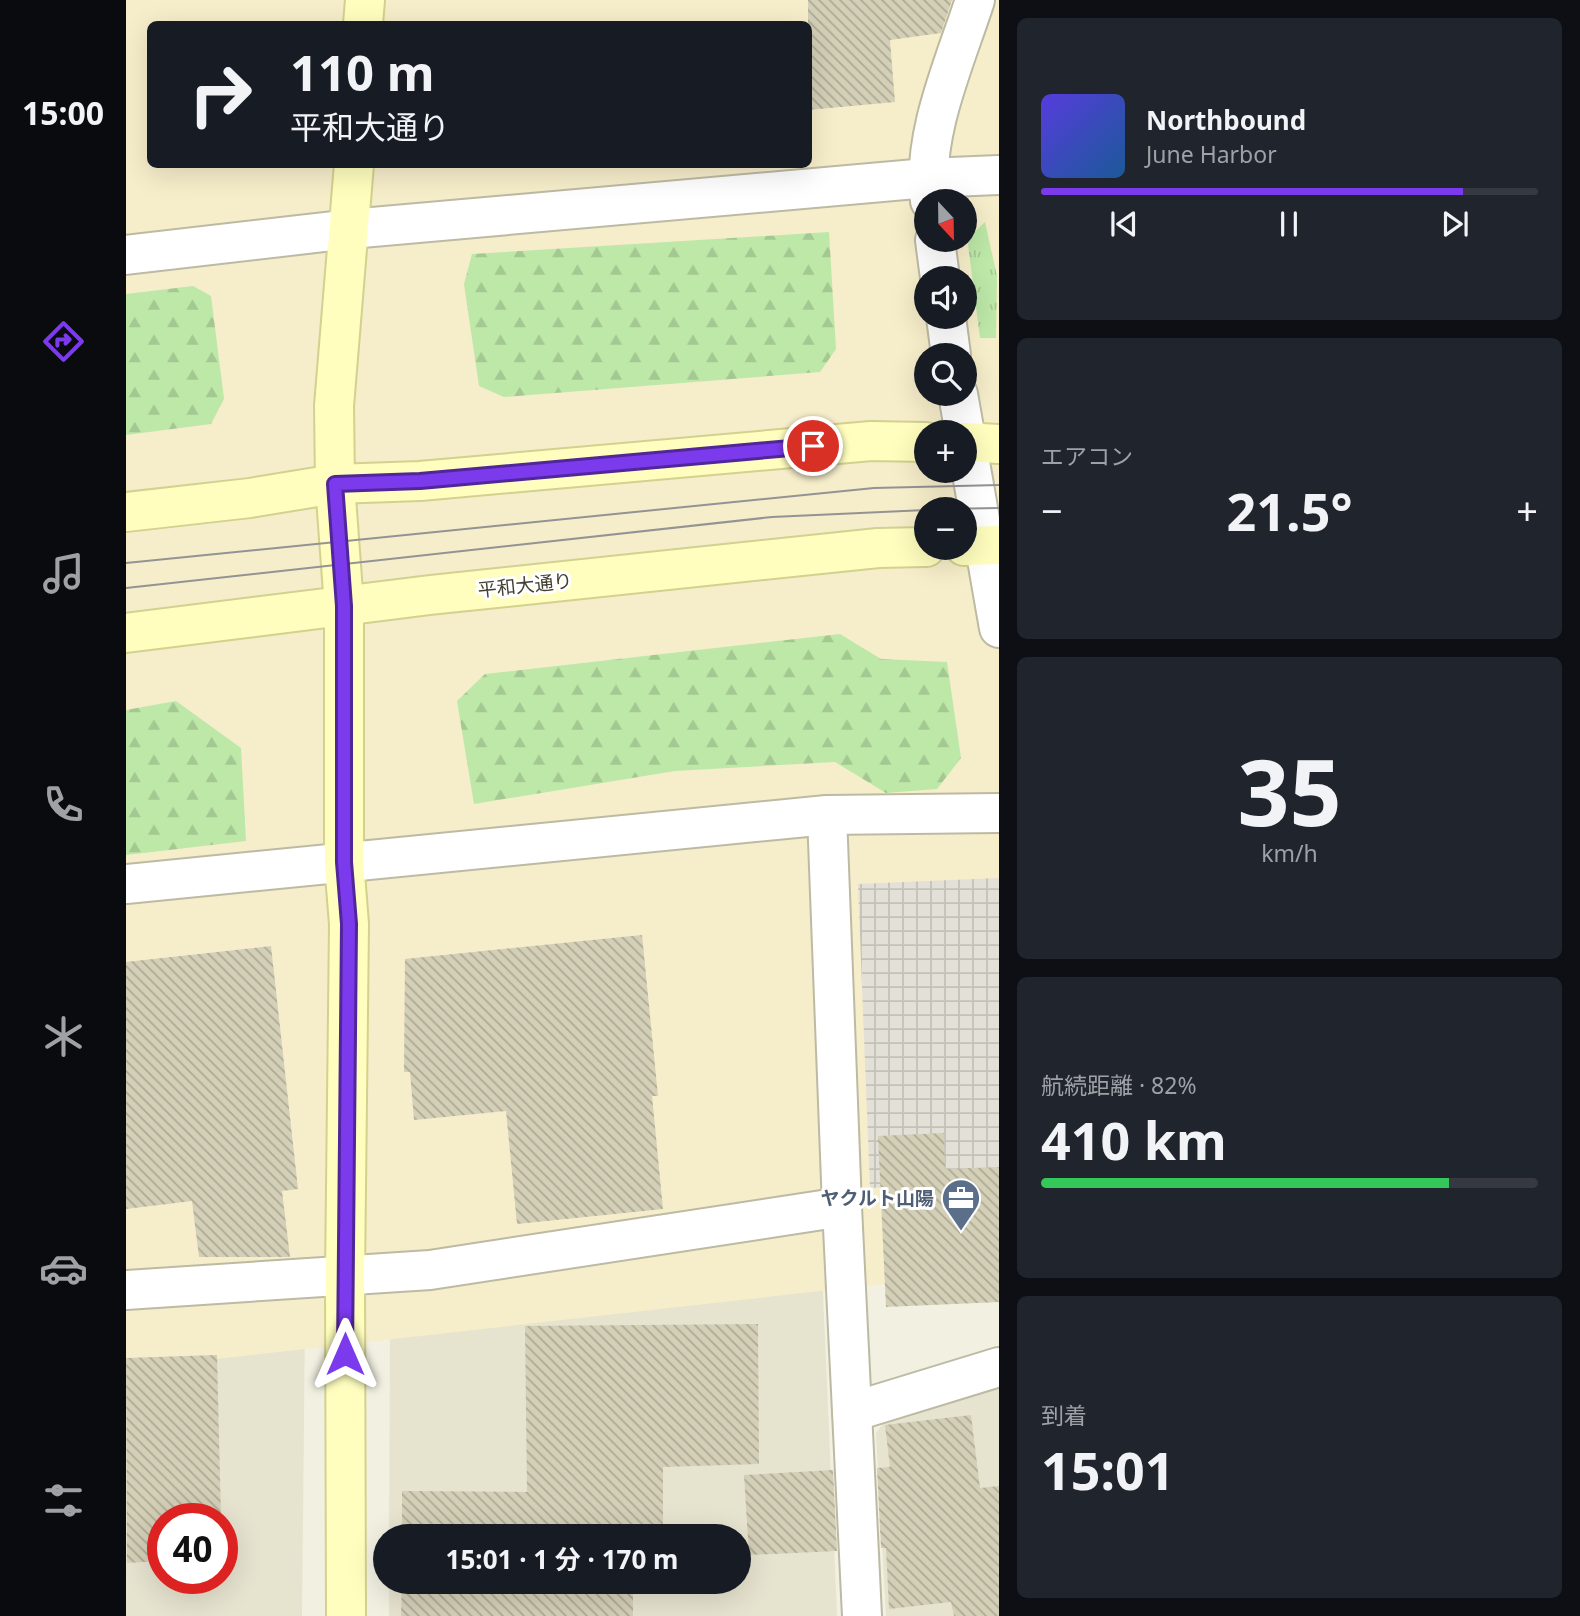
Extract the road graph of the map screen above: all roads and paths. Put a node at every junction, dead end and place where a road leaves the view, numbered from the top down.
1 (365, 0) edge
2 (975, 0) edge
3 (363, 21) edge
4 (354, 168) edge
5 (999, 175) edge
6 (928, 189) edge
7 (933, 189) edge
8 (914, 191) edge
9 (350, 229) junction
10 (126, 254) edge
11 (914, 442) edge
12 (977, 458) edge
13 (335, 484) junction
14 (126, 512) edge
15 (983, 546) edge
16 (914, 547) edge
17 (344, 606) junction
18 (999, 628) edge
19 (126, 634) edge
20 (999, 813) edge
21 (827, 815) junction
22 (344, 862) junction
23 (126, 884) edge
24 (842, 1207) junction
25 (345, 1276) junction
26 (126, 1290) edge
27 (999, 1367) edge
28 (852, 1412) junction
29 (346, 1616) edge
30 (862, 1616) edge

1 - 3 street
2 - 6 street
4 - 9 street
5 - 7 street
8 - 9 street
9 - 10 street
9 - 13 street
11 - 13 street
12 - 15 street
13 - 14 street
13 - 17 street
15 - 18 street
16 - 17 street, 平和大通り
17 - 19 street, 平和大通り
17 - 22 street
20 - 21 street
21 - 22 street
21 - 24 street
22 - 23 street
22 - 25 street
24 - 25 street
24 - 28 street
25 - 26 street
25 - 29 street
27 - 28 street
28 - 30 street

